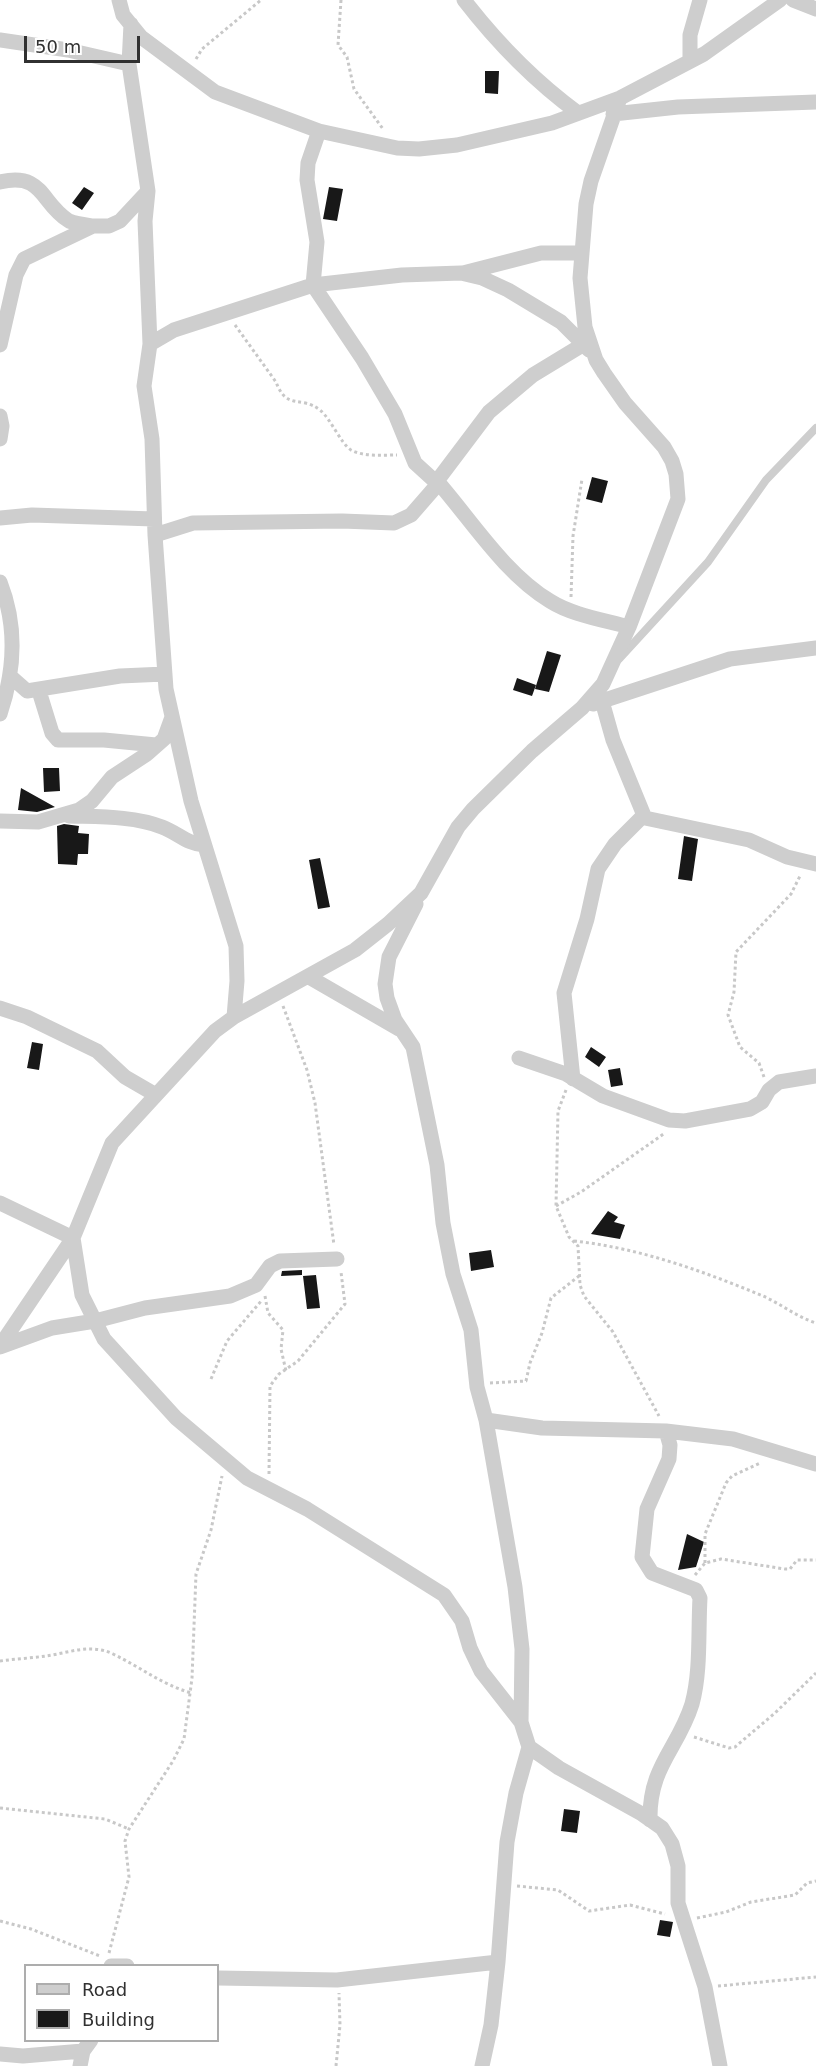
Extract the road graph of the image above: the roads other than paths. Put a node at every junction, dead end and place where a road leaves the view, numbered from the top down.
1 (120, 0) edge
2 (464, 0) edge
3 (700, 0) edge
4 (793, 0) edge
5 (774, 2) edge
6 (816, 9) edge
7 (131, 24) junction
8 (0, 40) edge
9 (690, 61) junction
10 (129, 64) junction
11 (620, 98) junction
12 (816, 102) edge
13 (578, 114) junction
14 (613, 114) junction
15 (319, 131) junction
16 (0, 182) edge
17 (148, 191) junction
18 (93, 226) junction
19 (580, 253) junction
20 (461, 273) junction
21 (313, 285) junction
22 (150, 344) junction
23 (584, 344) junction
24 (0, 345) edge
25 (595, 356) junction
26 (0, 416) edge
27 (816, 428) edge
28 (0, 439) edge
29 (438, 482) junction
30 (0, 518) edge
31 (154, 519) junction
32 (0, 527) edge
33 (155, 535) junction
34 (0, 582) edge
35 (629, 627) junction
36 (816, 648) edge
37 (607, 673) junction
38 (165, 674) junction
39 (10, 676) junction
40 (39, 691) junction
41 (602, 701) junction
42 (582, 708) junction
43 (0, 714) edge
44 (172, 717) junction
45 (156, 745) junction
46 (63, 816) junction
47 (644, 816) junction
48 (0, 821) edge
49 (204, 845) junction
50 (812, 863) edge
51 (421, 893) junction
52 (309, 977) junction
53 (0, 1008) edge
54 (234, 1017) junction
55 (405, 1032) junction
56 (519, 1058) dead end
57 (816, 1076) edge
58 (573, 1079) junction
59 (156, 1095) junction
60 (0, 1203) edge
61 (73, 1238) junction
62 (337, 1258) dead end
63 (95, 1321) junction
64 (71, 1325) junction
65 (104, 1339) junction
66 (0, 1347) edge
67 (486, 1420) junction
68 (666, 1431) junction
69 (816, 1464) edge
70 (521, 1722) junction
71 (530, 1748) junction
72 (650, 1820) junction
73 (498, 1962) junction
74 (219, 1978) edge
75 (85, 2052) edge
76 (0, 2054) edge
77 (482, 2066) edge
78 (720, 2066) edge

1 - 7 street
2 - 13 street
3 - 9 street
4 - 6 street
5 - 9 street
7 - 10 street
7 - 15 street
8 - 10 street
9 - 11 street
10 - 17 street
11 - 13 street
11 - 14 street
12 - 14 street
13 - 15 street
14 - 19 street
15 - 21 street
16 - 18 street
17 - 18 street
17 - 22 street
18 - 24 street
19 - 20 street
19 - 25 street
20 - 21 street
20 - 23 street
21 - 22 street
21 - 29 street
22 - 31 street
23 - 25 street
23 - 29 street
25 - 35 street
26 - 28 street
27 - 37 lane
29 - 33 street
29 - 35 street
30 - 31 street
30 - 32 street
31 - 33 street
33 - 38 street
34 - 39 street
35 - 37 street
36 - 41 street
37 - 42 street
38 - 40 street
38 - 44 street
39 - 40 street
39 - 43 street
40 - 45 street
41 - 42 street
41 - 47 street
42 - 51 street
44 - 45 street
44 - 49 street
45 - 46 street
46 - 48 street
46 - 49 street
47 - 50 street
47 - 58 street
49 - 54 street
51 - 52 street
51 - 55 street
52 - 54 street
52 - 55 street
53 - 59 street
54 - 59 street
55 - 67 street
56 - 58 street
57 - 58 street
59 - 61 street
60 - 61 street
61 - 63 street
61 - 66 street
62 - 63 street
63 - 64 street
63 - 65 street
64 - 65 street
64 - 66 street
65 - 70 street
67 - 68 street
67 - 70 street
68 - 69 street
68 - 72 street
70 - 71 street
71 - 72 street
71 - 73 street
72 - 78 street
73 - 74 street
73 - 77 street
75 - 76 street

